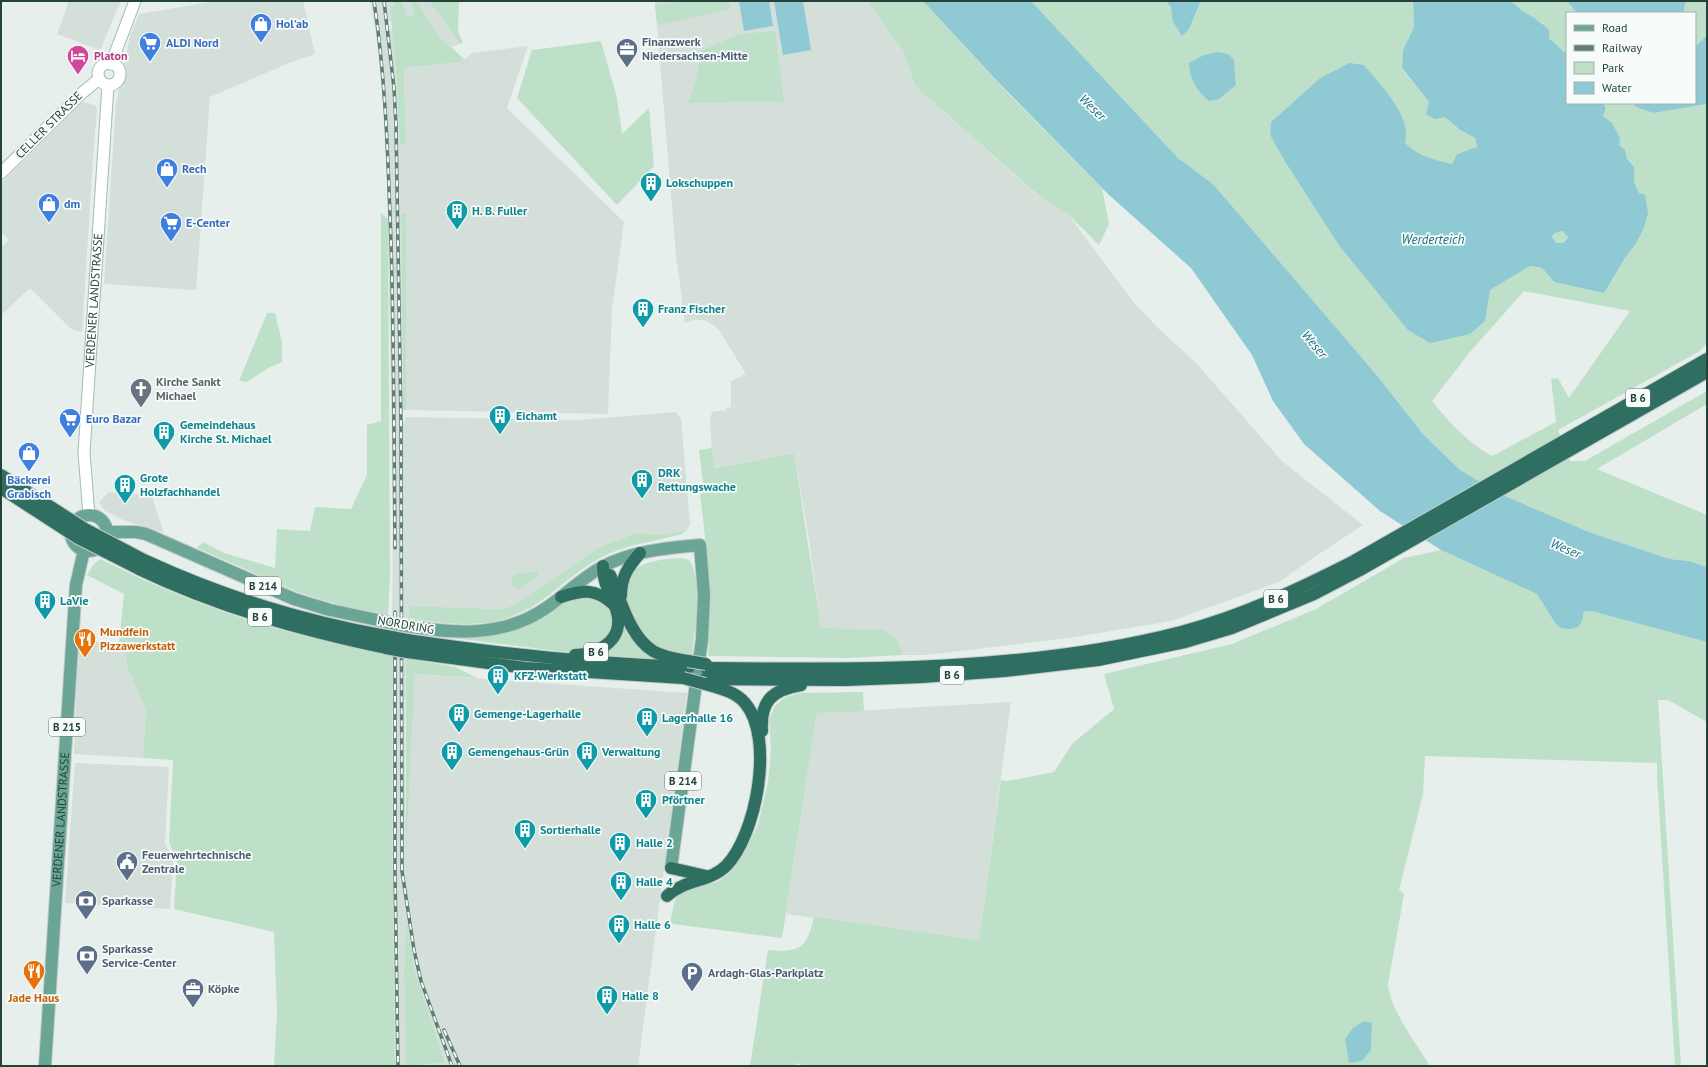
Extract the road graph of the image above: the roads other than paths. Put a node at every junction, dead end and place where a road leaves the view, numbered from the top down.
1 (135, 1) edge
2 (111, 64) junction
3 (104, 82) junction
4 (1, 173) edge
5 (1707, 359) edge
6 (1707, 372) edge
7 (1572, 442) junction
8 (1, 474) edge
9 (1, 482) edge
10 (1, 488) edge
11 (89, 515) junction
12 (72, 528) junction
13 (107, 532) junction
14 (84, 550) junction
15 (640, 553) junction
16 (141, 565) junction
17 (603, 566) junction
18 (561, 596) junction
19 (617, 602) junction
20 (407, 646) junction
21 (537, 657) junction
22 (689, 664) junction
23 (705, 674) junction
24 (809, 678) junction
25 (760, 744) junction
26 (671, 868) joint
27 (707, 877) junction
28 (667, 896) dead end
29 (45, 1066) edge

1 - 2 main road
2 - 3 main road
2 - 3 main road
3 - 4 main road, CELLER STRASSE
3 - 11 main road, VERDENER LANDSTRASSE
5 - 7 highway, B 6
6 - 7 highway, B 6
7 - 24 highway, B 6
7 - 24 highway, B 6
8 - 16 highway, B 6, bridge
9 - 12 main road
10 - 16 highway, B 6, bridge
11 - 12 main road
11 - 13 main road
12 - 14 main road
13 - 14 main road
13 - 18 main road, NORDRING / B 214, bridge
14 - 29 main road, VERDENER LANDSTRASSE / B 215
15 - 17 main road, NORDRING / B 214
15 - 19 highway
15 - 26 main road, NORDRING / B 214
16 - 20 highway, B 6, bridge
17 - 18 main road, NORDRING / B 214
17 - 19 highway, B 6
18 - 19 highway
19 - 21 highway, B 6
19 - 22 highway
20 - 21 highway, B 6
20 - 23 highway, B 6, bridge
21 - 22 highway, B 6
22 - 23 highway, B 6
23 - 24 highway, B 6
23 - 24 highway, B 6
23 - 25 highway
24 - 25 highway
25 - 27 highway
26 - 27 highway, B 214
27 - 28 highway

